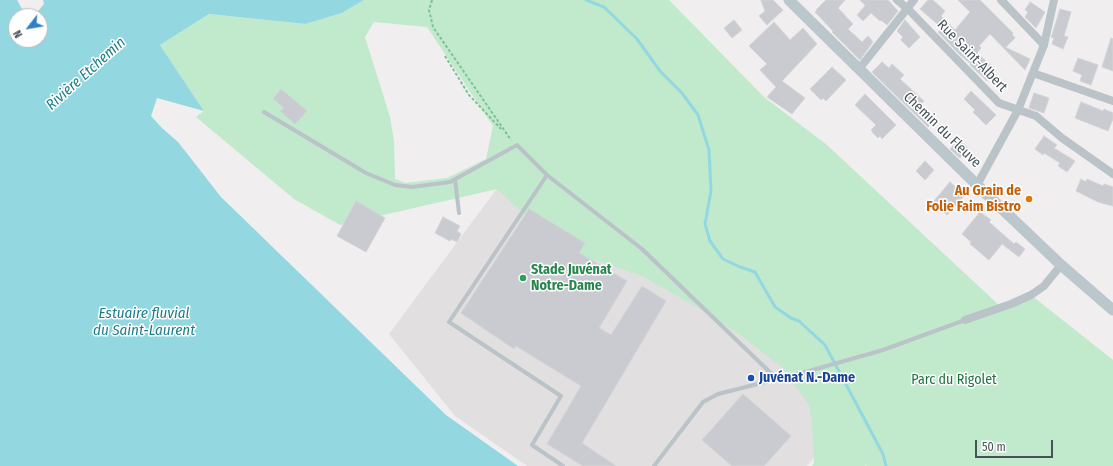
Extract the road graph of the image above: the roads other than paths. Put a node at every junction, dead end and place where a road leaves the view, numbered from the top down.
1 (790, 0) edge
2 (897, 0) edge
3 (914, 0) edge
4 (1001, 0) edge
5 (1054, 0) edge
6 (908, 9) junction
7 (1044, 45) junction
8 (859, 69) junction
9 (1033, 73) junction
10 (1113, 101) edge
11 (1018, 110) junction
12 (264, 112) dead end
13 (1113, 174) edge
14 (547, 175) junction
15 (455, 179) junction
16 (977, 185) junction
17 (459, 213) dead end
18 (1060, 265) junction
19 (1113, 310) edge
20 (965, 320) joint
21 (777, 379) junction
22 (563, 466) edge
23 (654, 466) edge

1 - 8 street, Chemin du Fleuve
2 - 6 street, Rue Saint-Albert
3 - 6 street
4 - 7 street
5 - 7 street
6 - 8 street
6 - 11 street, Rue Saint-Albert
7 - 9 street
8 - 16 street, Chemin du Fleuve
9 - 10 street
9 - 11 street
11 - 13 street, Rue Saint-Albert
11 - 16 street
12 - 15 lane
14 - 15 lane
14 - 21 lane
14 - 22 lane
15 - 17 lane
16 - 18 street, Chemin du Fleuve
18 - 19 street, Chemin du Fleuve
18 - 20 street
20 - 21 lane
21 - 23 lane

